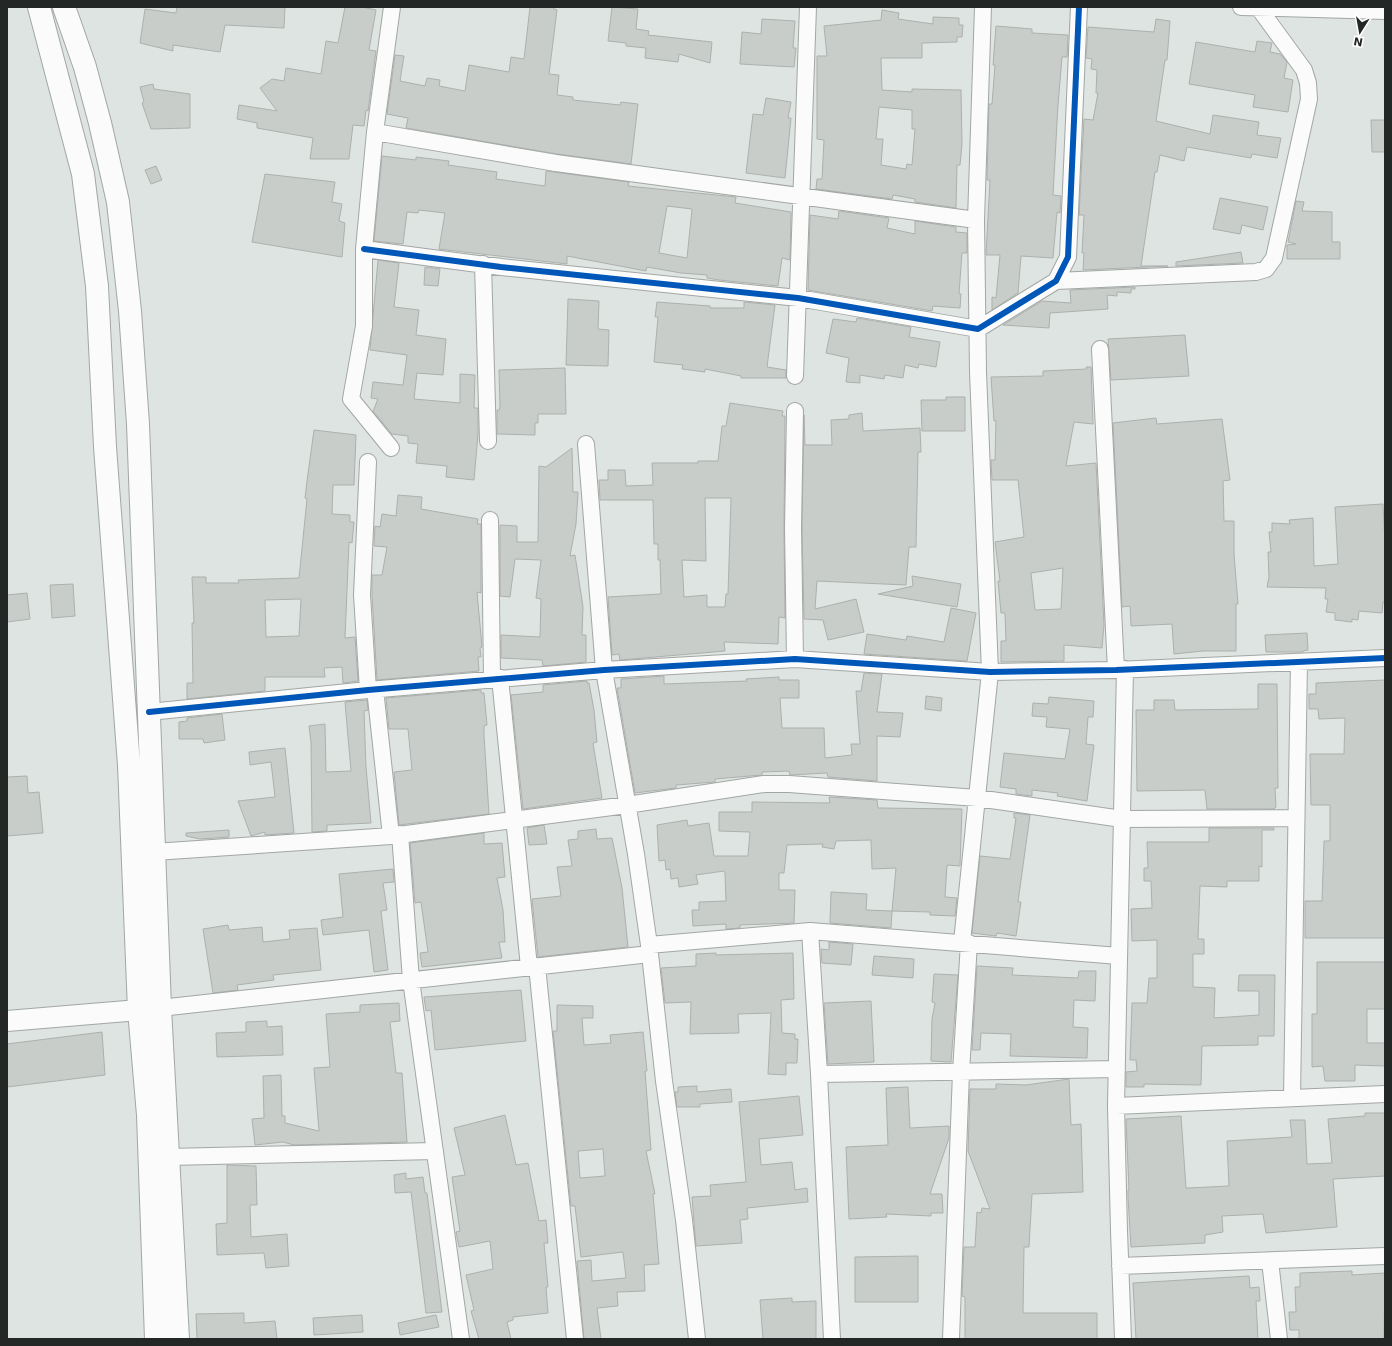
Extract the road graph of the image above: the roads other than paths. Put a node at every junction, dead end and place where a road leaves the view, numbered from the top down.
1 (39, 7) edge
2 (64, 7) edge
3 (392, 7) edge
4 (808, 7) edge
5 (983, 7) edge
6 (1079, 7) edge
7 (1241, 7) edge
8 (1258, 7) edge
9 (1342, 8) edge
10 (1385, 11) edge
11 (375, 132) junction
12 (802, 197) junction
13 (976, 220) junction
14 (364, 248) junction
15 (483, 264) junction
16 (1056, 281) junction
17 (798, 298) junction
18 (978, 335) junction
19 (1100, 349) dead end
20 (795, 376) dead end
21 (795, 411) dead end
22 (488, 441) dead end
23 (586, 444) dead end
24 (391, 448) dead end
25 (368, 462) dead end
26 (490, 520) dead end
27 (1385, 658) edge
28 (795, 659) junction
29 (1299, 662) junction
30 (604, 670) junction
31 (1121, 670) junction
32 (990, 672) junction
33 (496, 679) junction
34 (371, 689) junction
35 (149, 712) junction
36 (977, 798) junction
37 (627, 805) junction
38 (1296, 818) junction
39 (1122, 819) junction
40 (513, 820) junction
41 (396, 835) junction
42 (154, 852) junction
43 (810, 931) junction
44 (966, 942) junction
45 (649, 950) junction
46 (1119, 956) junction
47 (533, 967) junction
48 (411, 980) junction
49 (160, 1008) junction
50 (139, 1010) junction
51 (7, 1021) edge
52 (1117, 1069) junction
53 (961, 1072) junction
54 (820, 1074) junction
55 (1385, 1094) edge
56 (1292, 1097) junction
57 (1116, 1106) junction
58 (435, 1151) junction
59 (168, 1157) junction
60 (1385, 1256) edge
61 (1270, 1261) junction
62 (1120, 1266) junction
63 (156, 1339) edge
64 (178, 1339) edge
65 (461, 1339) edge
66 (575, 1339) edge
67 (697, 1339) edge
68 (832, 1339) edge
69 (951, 1339) edge
70 (1123, 1339) edge
71 (1279, 1339) edge

1 - 50 main road
2 - 35 main road
3 - 11 street
4 - 12 street
5 - 13 street
6 - 16 street
7 - 8 street
8 - 9 street
8 - 16 street
9 - 10 street
11 - 12 street
11 - 14 street
12 - 13 street
12 - 17 street
13 - 18 street
14 - 15 street
14 - 24 street
15 - 17 street
15 - 22 street
16 - 18 street
17 - 18 street
17 - 20 street
18 - 32 street
19 - 31 street
21 - 28 street
23 - 30 street
25 - 34 street
26 - 33 street
27 - 29 street
28 - 30 street
28 - 32 street
29 - 31 street
29 - 38 street
30 - 33 street
30 - 37 street
31 - 32 street
31 - 39 street
32 - 36 street
33 - 34 street
33 - 40 street
34 - 35 street
34 - 41 street
35 - 42 main road
36 - 37 street
36 - 39 street
36 - 44 street
37 - 40 street
37 - 45 street
38 - 39 street
38 - 56 street
39 - 46 street
40 - 41 street
40 - 47 street
41 - 42 street
41 - 48 street
42 - 49 main road
43 - 44 street
43 - 45 street
43 - 54 street
44 - 46 street
44 - 53 street
45 - 47 street
45 - 67 street
46 - 52 street
47 - 48 street
47 - 66 street
48 - 49 street
48 - 58 street
49 - 59 main road
50 - 51 street
50 - 63 main road
52 - 53 street
52 - 57 street
53 - 54 street
53 - 69 street
54 - 68 street
55 - 56 street
56 - 57 street
57 - 62 street
58 - 59 street
58 - 65 street
59 - 64 main road
60 - 61 street
61 - 62 street
61 - 71 street
62 - 70 street

